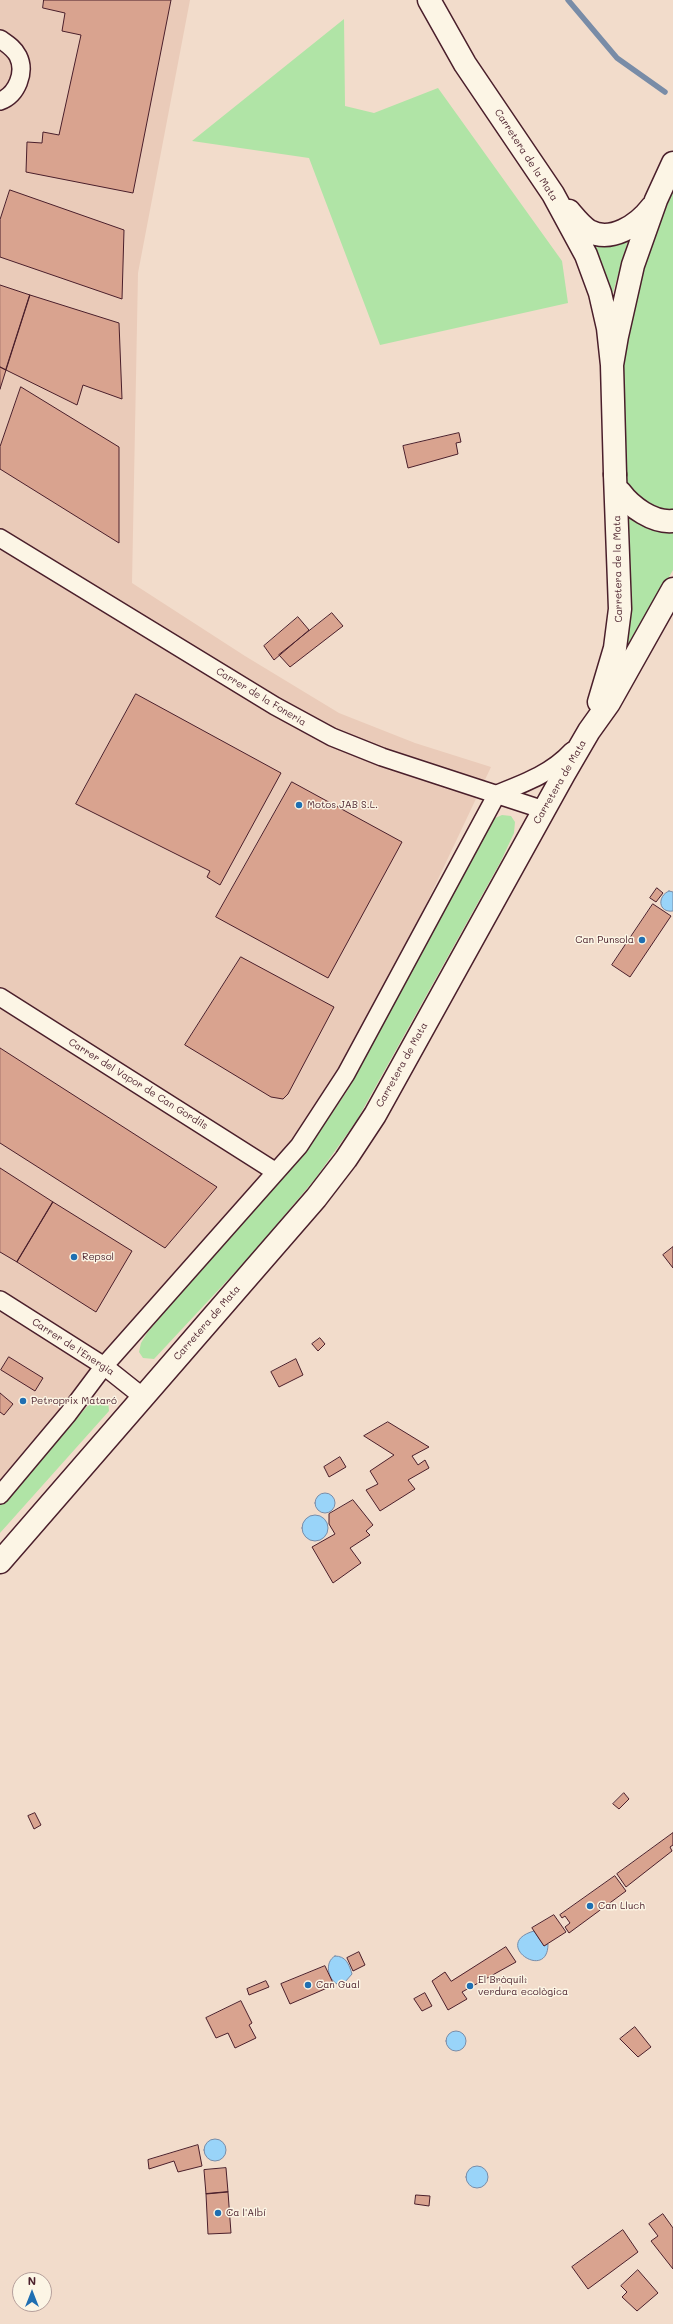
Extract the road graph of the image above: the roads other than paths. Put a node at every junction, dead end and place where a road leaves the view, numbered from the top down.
1 (429, 0) edge
2 (0, 39) edge
3 (0, 101) edge
4 (673, 163) edge
5 (553, 194) junction
6 (656, 200) junction
7 (612, 365) junction
8 (618, 483) junction
9 (673, 521) edge
10 (0, 538) edge
11 (673, 589) edge
12 (589, 731) junction
13 (497, 794) junction
14 (544, 810) junction
15 (0, 997) edge
16 (276, 1172) junction
17 (0, 1300) edge
18 (104, 1366) junction
19 (143, 1397) junction
20 (0, 1496) edge
21 (0, 1562) edge

1 - 5 street, Carretera de la Mata
2 - 3 street
4 - 6 street
5 - 6 street
5 - 7 street, Carretera de la Mata
6 - 7 street
7 - 8 street, Carretera de la Mata
8 - 9 street
8 - 12 street, Carretera de la Mata
10 - 13 street, Carrer de la Foneria
11 - 12 street
12 - 13 street, Carretera de Mata
12 - 14 street, Carretera de Mata
13 - 14 street, Carrer de la Foneria
13 - 16 street
14 - 19 street, Carretera de Mata
15 - 16 street, Carrer del Vapor de Can Gordils
16 - 18 street
17 - 18 street, Carrer de l'Energia
18 - 19 street, Carrer de l'Energia
18 - 20 street
19 - 21 street, Carretera de Mata

